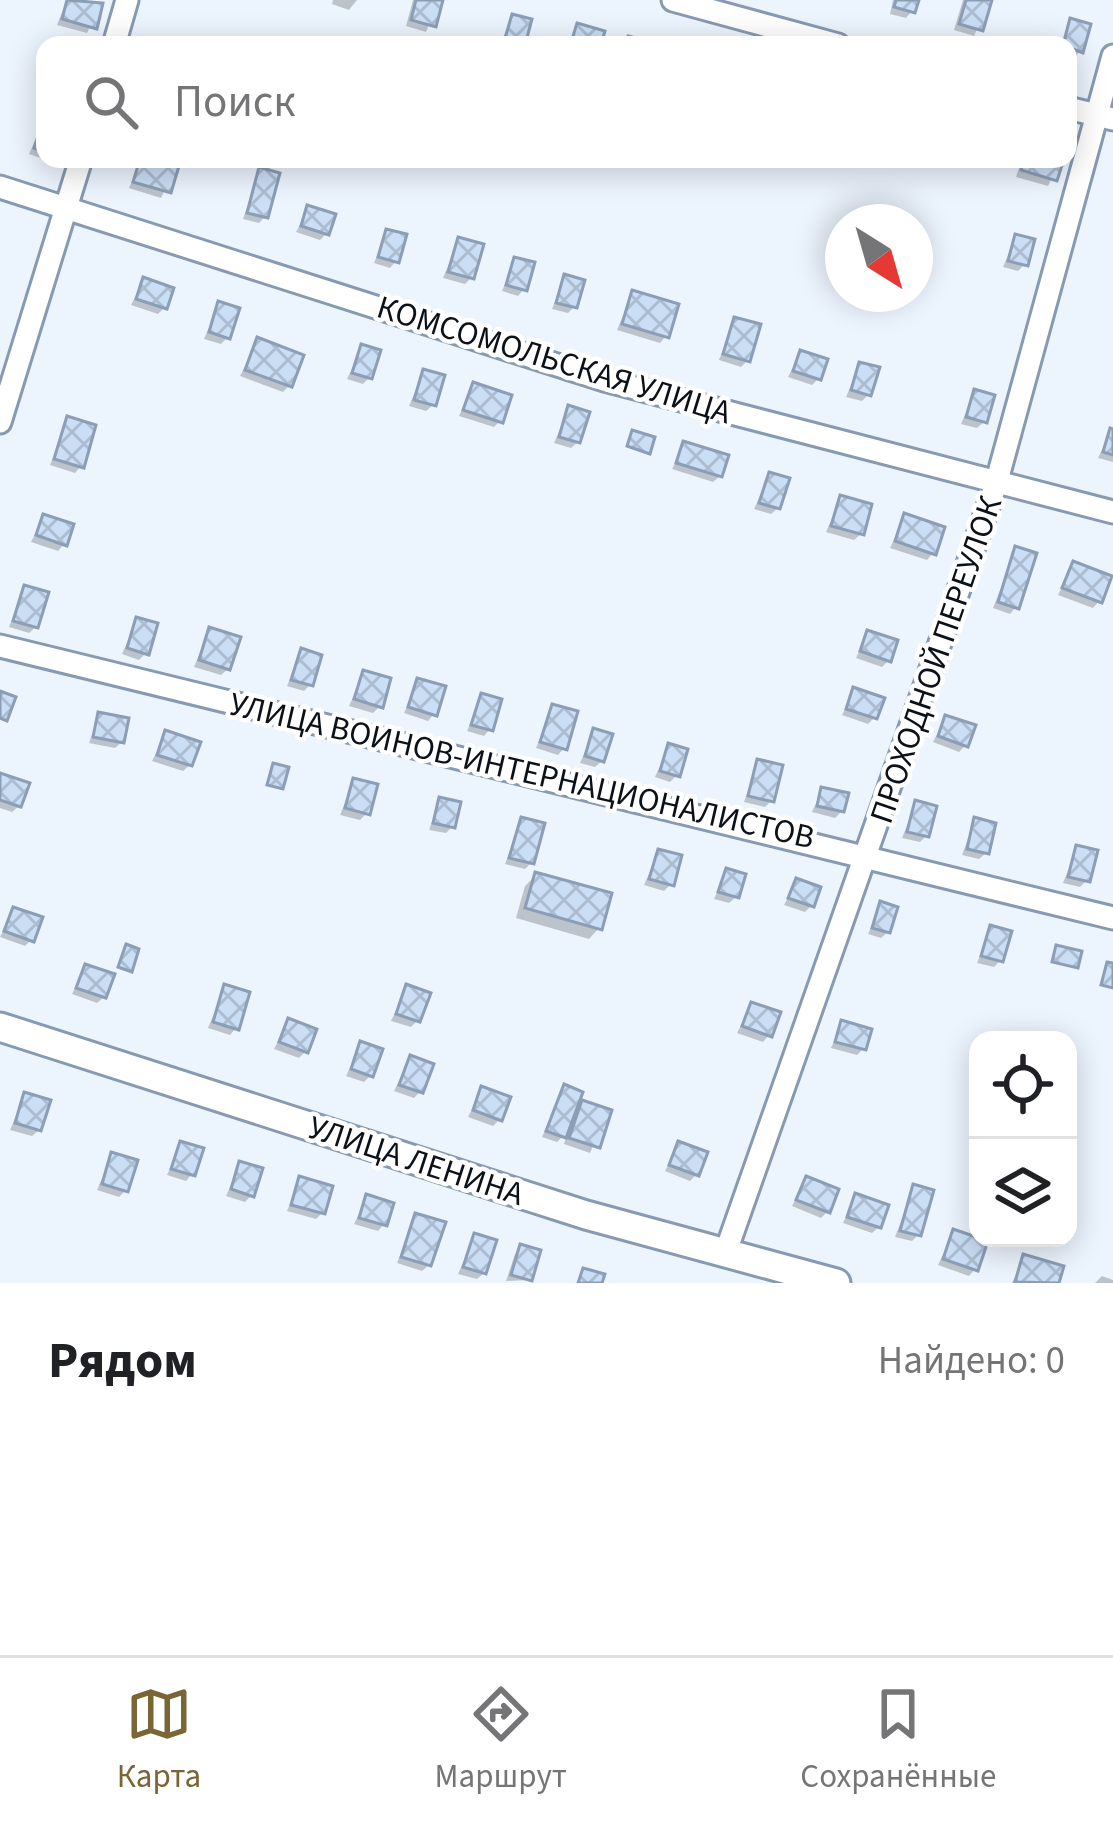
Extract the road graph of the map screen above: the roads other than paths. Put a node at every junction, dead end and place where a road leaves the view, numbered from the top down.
1 (127, 0) edge
2 (673, 0) edge
3 (117, 36) edge
4 (805, 36) edge
5 (1113, 56) edge
6 (1105, 117) edge
7 (78, 168) edge
8 (0, 187) edge
9 (67, 208) junction
10 (0, 422) edge
11 (996, 484) junction
12 (1113, 512) edge
13 (0, 646) edge
14 (869, 854) junction
15 (1113, 918) edge
16 (0, 1027) edge
17 (725, 1254) junction
18 (836, 1283) edge

1 - 3 street
2 - 4 street
5 - 6 street, ПРОХОДНОЙ ПЕРЕУЛОК
6 - 11 street, ПРОХОДНОЙ ПЕРЕУЛОК
7 - 9 street
8 - 9 street, КОМСОМОЛЬСКАЯ УЛИЦА
9 - 10 street
9 - 11 street, КОМСОМОЛЬСКАЯ УЛИЦА
11 - 12 street, КОМСОМОЛЬСКАЯ УЛИЦА
11 - 14 street, ПРОХОДНОЙ ПЕРЕУЛОК
13 - 14 street, УЛИЦА ВОИНОВ-ИНТЕРНАЦИОНАЛИСТОВ
14 - 15 street, УЛИЦА ВОИНОВ-ИНТЕРНАЦИОНАЛИСТОВ
14 - 17 street, ПРОХОДНОЙ ПЕРЕУЛОК
16 - 17 main road, УЛИЦА ЛЕНИНА
17 - 18 main road, УЛИЦА ЛЕНИНА

